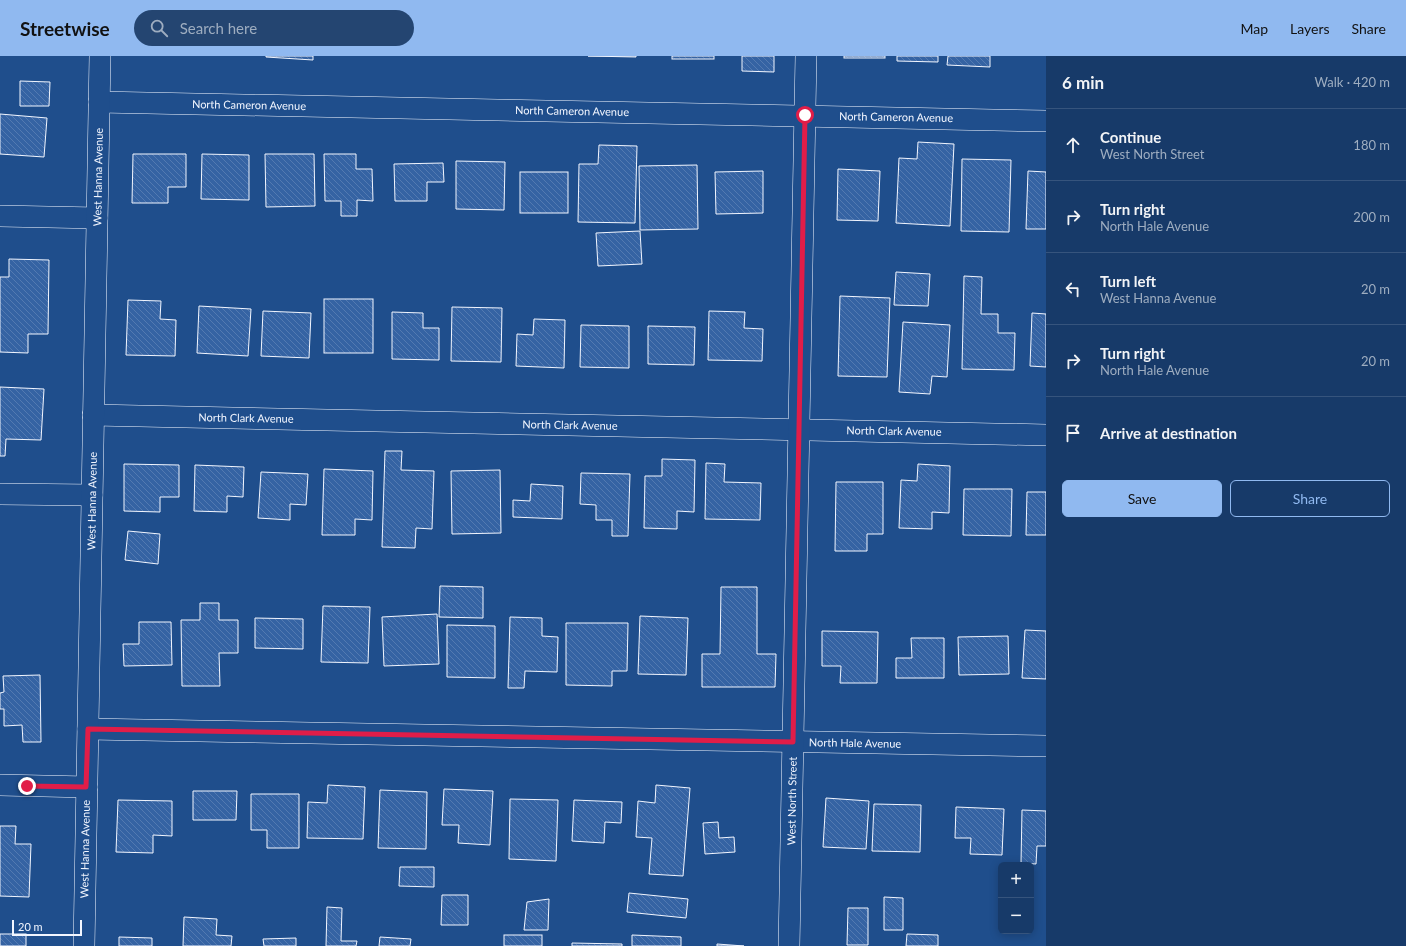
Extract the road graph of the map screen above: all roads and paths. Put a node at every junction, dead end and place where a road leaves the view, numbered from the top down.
1 (100, 56) edge
2 (806, 56) edge
3 (99, 102) junction
4 (805, 115) junction
5 (1046, 121) edge
6 (0, 216) edge
7 (97, 218) junction
8 (93, 415) junction
9 (798, 429) junction
10 (1046, 435) edge
11 (0, 494) edge
12 (92, 495) junction
13 (88, 729) junction
14 (793, 742) junction
15 (1046, 746) edge
16 (0, 785) edge
17 (86, 787) junction
18 (84, 946) edge
19 (789, 946) edge

1 - 3 street, West Hanna Avenue
2 - 4 street, West North Street
3 - 4 street, North Cameron Avenue
3 - 7 street, West Hanna Avenue
4 - 5 street, North Cameron Avenue
4 - 9 street, West North Street
6 - 7 street
7 - 8 street, West Hanna Avenue
8 - 9 street, North Clark Avenue
8 - 12 street, West Hanna Avenue
9 - 10 street, North Clark Avenue
9 - 14 street, West North Street
11 - 12 street
12 - 13 street, West Hanna Avenue
13 - 14 street, North Hale Avenue
13 - 17 street, West Hanna Avenue
14 - 15 street, North Hale Avenue
14 - 19 street, West North Street
16 - 17 street
17 - 18 street, West Hanna Avenue

